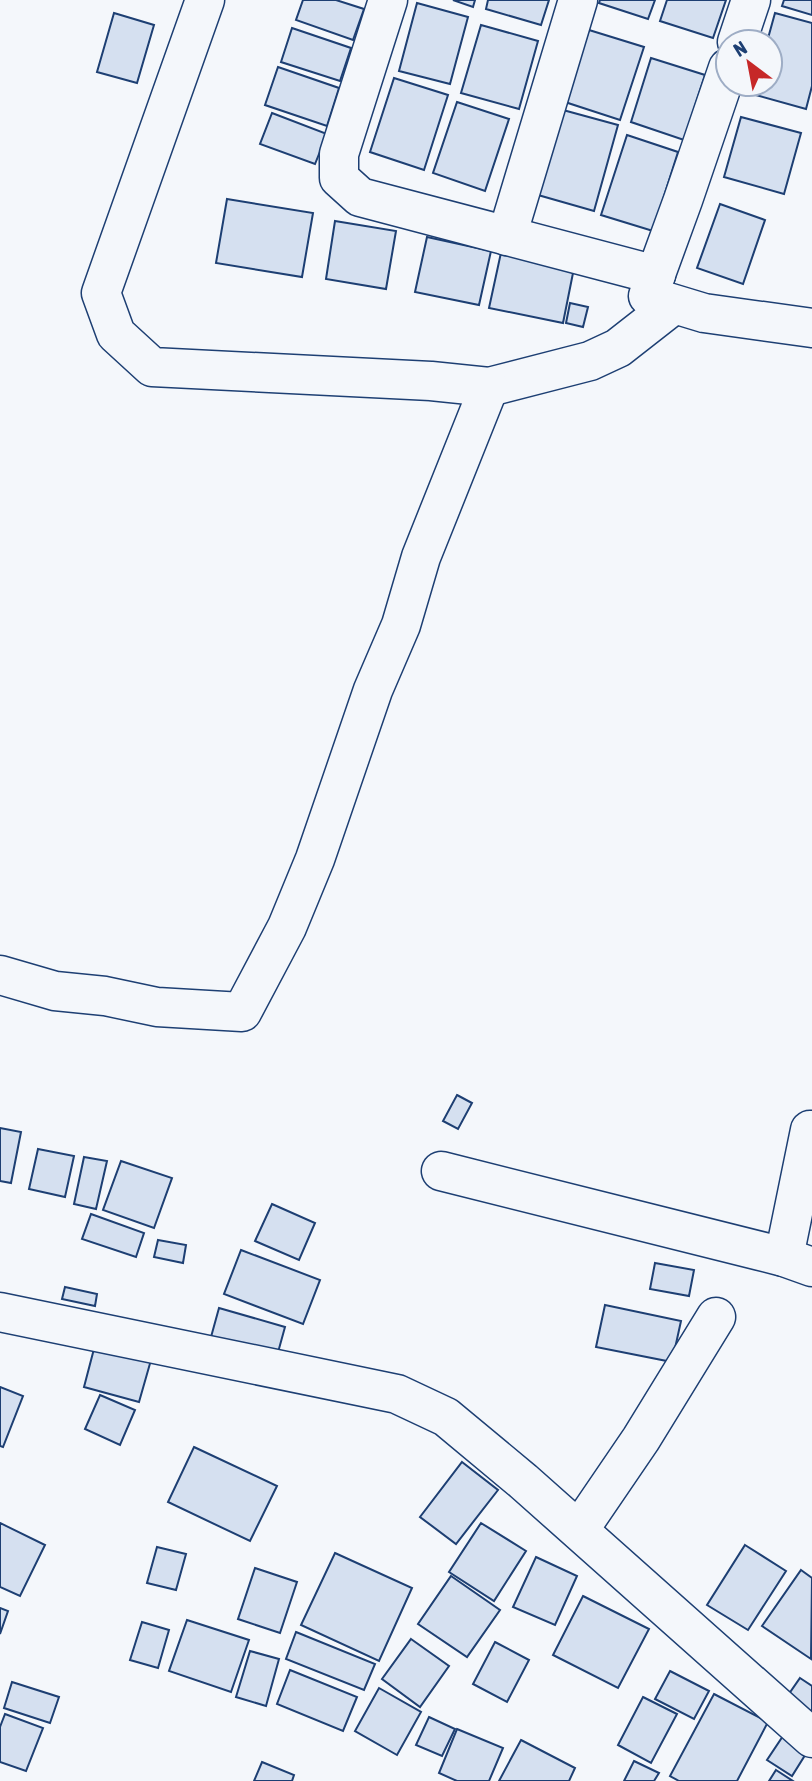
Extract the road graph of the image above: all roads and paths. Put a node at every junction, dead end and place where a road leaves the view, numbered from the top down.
1 (205, 0) edge
2 (388, 0) edge
3 (578, 0) edge
4 (751, 0) edge
5 (742, 28) edge
6 (719, 98) edge
7 (507, 236) junction
8 (659, 292) junction
9 (812, 328) edge
10 (489, 387) junction
11 (0, 975) edge
12 (810, 1130) edge
13 (441, 1171) dead end
14 (798, 1262) edge
15 (0, 1311) edge
16 (716, 1317) dead end
17 (579, 1530) junction
18 (812, 1738) edge

1 - 10 street
2 - 7 street
3 - 7 street
4 - 5 street
6 - 8 street
7 - 8 street
8 - 9 street
8 - 10 street
10 - 11 street
12 - 14 street
13 - 14 street
15 - 17 street
16 - 17 street
17 - 18 street

